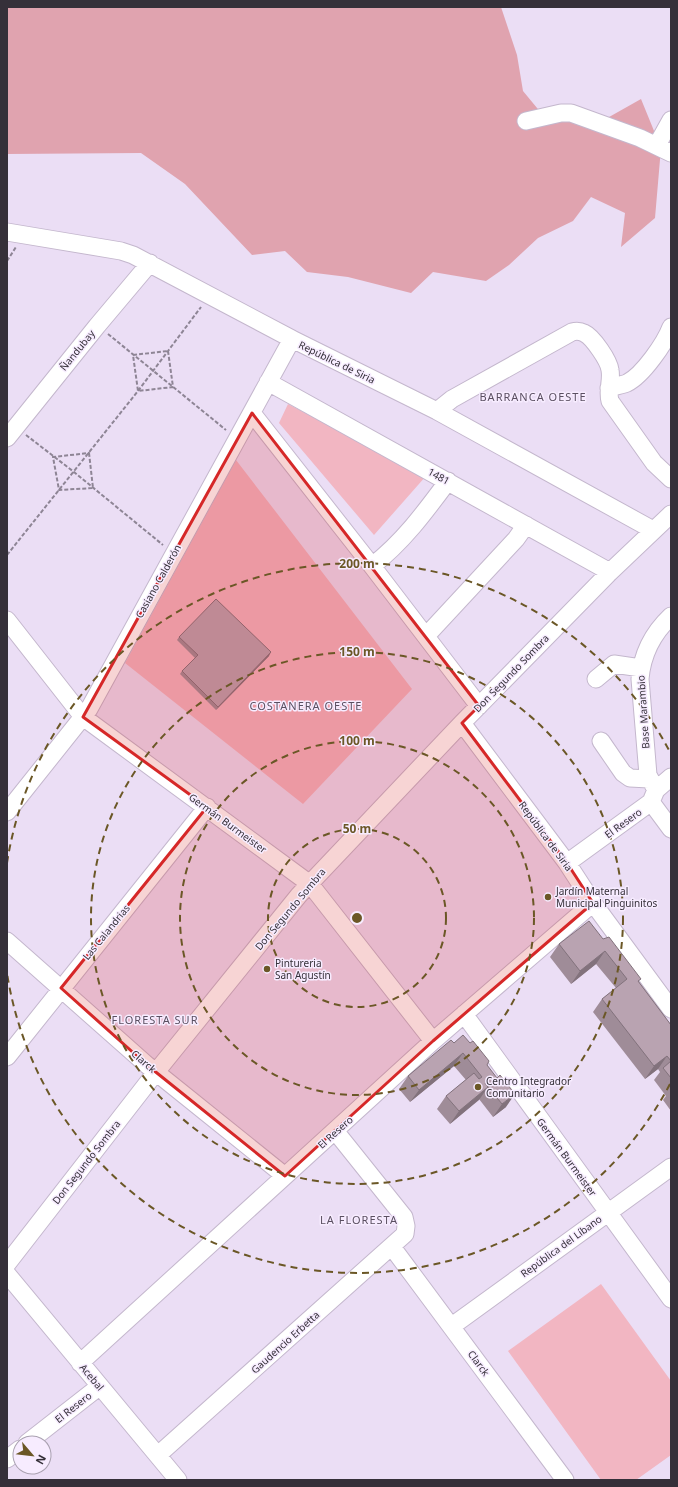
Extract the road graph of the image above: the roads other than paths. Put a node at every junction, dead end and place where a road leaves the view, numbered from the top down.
1 (671, 120) edge
2 (526, 121) dead end
3 (664, 149) edge
4 (7, 232) edge
5 (150, 263) junction
6 (671, 327) edge
7 (292, 339) junction
8 (268, 382) junction
9 (609, 388) junction
10 (437, 411) junction
11 (252, 413) junction
12 (11, 433) edge
13 (671, 479) edge
14 (448, 481) junction
15 (671, 514) edge
16 (526, 525) junction
17 (653, 530) junction
18 (372, 566) junction
19 (610, 572) junction
20 (671, 616) edge
21 (7, 620) edge
22 (426, 636) junction
23 (641, 668) junction
24 (596, 679) dead end
25 (479, 706) junction
26 (83, 717) junction
27 (462, 722) junction
28 (601, 741) dead end
29 (671, 777) edge
30 (652, 790) junction
31 (206, 807) junction
32 (7, 812) edge
33 (671, 829) edge
34 (567, 863) junction
35 (310, 884) junction
36 (593, 903) junction
37 (7, 941) edge
38 (61, 988) junction
39 (668, 1000) edge
40 (464, 1014) junction
41 (433, 1041) junction
42 (7, 1057) edge
43 (156, 1072) junction
44 (336, 1132) junction
45 (671, 1167) edge
46 (285, 1176) junction
47 (608, 1212) junction
48 (392, 1247) junction
49 (7, 1264) edge
50 (7, 1274) edge
51 (671, 1299) edge
52 (452, 1326) junction
53 (80, 1363) junction
54 (100, 1386) junction
55 (37, 1435) edge
56 (158, 1455) junction
57 (178, 1480) edge
58 (565, 1480) edge

1 - 3 street
2 - 3 street
4 - 5 street, República de Siria
5 - 7 street, República de Siria
5 - 12 street, Ñandubay
6 - 9 street
7 - 8 street, Casiano Calderón
7 - 10 street, República de Siria
8 - 11 street, Casiano Calderón
8 - 14 street, 1481
9 - 10 street
9 - 13 street
10 - 17 street, República de Siria
11 - 18 street
11 - 26 street, Casiano Calderón
14 - 16 street, 1481
14 - 18 street
15 - 17 street, Don Segundo Sombra
16 - 19 street, 1481
16 - 22 street
17 - 19 street, Don Segundo Sombra
18 - 22 street
19 - 25 street, Don Segundo Sombra
20 - 23 street, Base Marambio
21 - 26 street, Germán Burmeister
22 - 25 street
23 - 24 street
23 - 30 street, Base Marambio
25 - 27 street, Don Segundo Sombra
26 - 31 street, Germán Burmeister
26 - 32 street, Casiano Calderón
27 - 34 street, República de Siria
27 - 35 street, Don Segundo Sombra
28 - 30 street
29 - 30 street, El Resero
30 - 33 street
30 - 34 street, El Resero
31 - 35 street, Germán Burmeister
31 - 38 street, Las Calandrias
34 - 36 street, República de Siria
35 - 41 street, Germán Burmeister
35 - 43 street, Don Segundo Sombra
36 - 39 street, República de Siria
36 - 40 street, El Resero
37 - 38 street, Clarck
38 - 42 street, Las Calandrias
38 - 43 street, Clarck
40 - 41 street, El Resero
40 - 47 street, Germán Burmeister
41 - 44 street, El Resero
43 - 46 street, Clarck
43 - 49 street, Don Segundo Sombra
44 - 46 street, El Resero
44 - 48 street, Gaudencio Erbetta
45 - 47 street, República del Líbano
46 - 53 street, El Resero
47 - 51 street, Germán Burmeister
47 - 52 street, República del Líbano
48 - 52 street, Clarck
48 - 56 street, Gaudencio Erbetta
50 - 53 street, Acebal
52 - 58 street, Clarck
53 - 54 street, Acebal
54 - 55 street, El Resero
54 - 56 street, Acebal
56 - 57 street, Acebal

